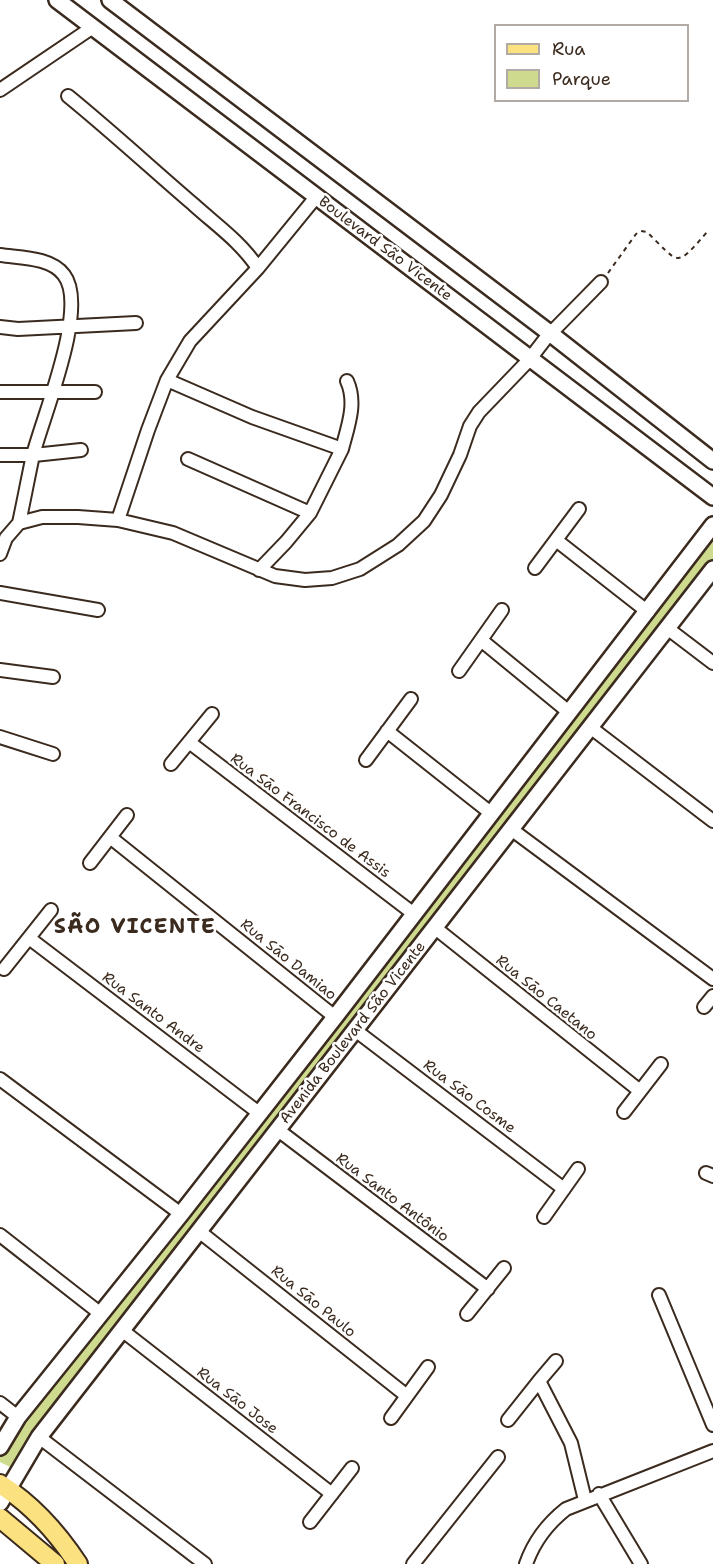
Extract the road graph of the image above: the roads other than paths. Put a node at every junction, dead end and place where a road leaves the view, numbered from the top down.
1 (57, 0) edge
2 (110, 0) edge
3 (93, 27) junction
4 (0, 90) edge
5 (68, 96) dead end
6 (316, 197) junction
7 (0, 255) edge
8 (258, 268) junction
9 (601, 282) road end
10 (136, 323) dead end
11 (70, 326) junction
12 (0, 327) edge
13 (551, 334) junction
14 (529, 360) junction
15 (167, 380) junction
16 (347, 381) dead end
17 (53, 391) junction
18 (0, 392) edge
19 (95, 392) dead end
20 (342, 449) junction
21 (81, 450) dead end
22 (0, 454) edge
23 (34, 454) junction
24 (188, 459) dead end
25 (713, 461) edge
26 (713, 497) edge
27 (579, 509) dead end
28 (310, 513) junction
29 (118, 520) junction
30 (19, 523) junction
31 (713, 525) edge
32 (556, 540) junction
33 (0, 554) edge
34 (535, 568) dead end
35 (713, 569) edge
36 (259, 570) junction
37 (0, 593) edge
38 (98, 610) dead end
39 (502, 610) dead end
40 (648, 612) junction
41 (667, 628) junction
42 (482, 640) junction
43 (713, 663) edge
44 (0, 670) edge
45 (459, 671) dead end
46 (53, 677) dead end
47 (411, 699) dead end
48 (570, 713) junction
49 (212, 714) dead end
50 (590, 727) junction
51 (387, 731) junction
52 (0, 736) edge
53 (189, 742) junction
54 (53, 754) dead end
55 (366, 760) dead end
56 (171, 764) dead end
57 (492, 814) junction
58 (127, 815) dead end
59 (713, 821) edge
60 (511, 829) junction
61 (110, 837) junction
62 (90, 863) dead end
63 (51, 910) dead end
64 (414, 914) junction
65 (434, 927) junction
66 (29, 938) junction
67 (4, 969) dead end
68 (713, 979) edge
69 (713, 996) edge
70 (704, 1007) dead end
71 (335, 1017) junction
72 (356, 1030) junction
73 (661, 1064) dead end
74 (0, 1079) edge
75 (640, 1091) junction
76 (624, 1112) dead end
77 (259, 1113) junction
78 (278, 1130) junction
79 (578, 1168) dead end
80 (564, 1188) junction
81 (181, 1214) junction
82 (544, 1217) dead end
83 (200, 1232) junction
84 (0, 1235) edge
85 (504, 1268) dead end
86 (488, 1289) junction
87 (659, 1295) dead end
88 (101, 1314) junction
89 (467, 1314) dead end
90 (123, 1331) junction
91 (556, 1361) dead end
92 (428, 1367) dead end
93 (539, 1381) junction
94 (407, 1396) junction
95 (0, 1403) edge
96 (18, 1418) junction
97 (391, 1418) dead end
98 (508, 1419) dead end
99 (713, 1425) edge
100 (39, 1437) junction
101 (0, 1447) edge
102 (713, 1450) edge
103 (498, 1457) dead end
104 (352, 1468) dead end
105 (2, 1492) edge
106 (332, 1494) junction
107 (599, 1494) junction
108 (585, 1500) junction
109 (0, 1518) edge
110 (310, 1522) dead end
111 (55, 1564) edge
112 (78, 1564) edge
113 (205, 1564) edge
114 (413, 1564) edge
115 (526, 1564) edge
116 (640, 1564) edge

1 - 3 street, Boulevard São Vicente
2 - 13 street
3 - 4 street
3 - 6 street, Boulevard São Vicente
5 - 8 street
6 - 8 street
6 - 14 street, Boulevard São Vicente
7 - 11 street
8 - 15 street
9 - 13 street
10 - 11 street
11 - 12 street
11 - 17 street
13 - 14 street
13 - 25 street
14 - 26 street, Boulevard São Vicente
14 - 36 street
15 - 20 street
15 - 29 street
16 - 20 street
17 - 18 street
17 - 19 street
17 - 23 street
20 - 28 street
21 - 23 street
22 - 23 street
23 - 30 street
24 - 28 street
27 - 32 street
28 - 36 street
29 - 30 street
29 - 36 street
30 - 33 street
31 - 40 street, Avenida Boulevard São Vicente
32 - 34 street
32 - 40 street
35 - 41 street, Avenida Boulevard São Vicente
37 - 38 street
39 - 42 street
40 - 48 street, Avenida Boulevard São Vicente
41 - 43 street
41 - 50 street, Avenida Boulevard São Vicente
42 - 45 street
42 - 48 street
44 - 46 street
47 - 51 street
48 - 57 street, Avenida Boulevard São Vicente
49 - 53 street
50 - 59 street
50 - 60 street, Avenida Boulevard São Vicente
51 - 55 street
51 - 57 street
52 - 54 street
53 - 56 street
53 - 64 street, Rua Sāo Francisco de Assis
57 - 64 street, Avenida Boulevard São Vicente
58 - 61 street
60 - 65 street, Avenida Boulevard São Vicente
60 - 68 street
61 - 62 street
61 - 71 street, Rua Sāo Damiao
63 - 66 street
64 - 71 street, Avenida Boulevard São Vicente
65 - 72 street, Avenida Boulevard São Vicente
65 - 75 street, Rua Sāo Caetano
66 - 67 street
66 - 77 street, Rua Santo Andre
69 - 70 street
71 - 77 street, Avenida Boulevard São Vicente
72 - 78 street, Avenida Boulevard São Vicente
72 - 80 street, Rua Sāo Cosme
73 - 75 street
74 - 81 street
75 - 76 street
77 - 81 street, Avenida Boulevard São Vicente
78 - 83 street, Avenida Boulevard São Vicente
78 - 86 street, Rua Santo Antônio
79 - 80 street
80 - 82 street
81 - 88 street, Avenida Boulevard São Vicente
83 - 90 street, Avenida Boulevard São Vicente
83 - 94 street, Rua Sāo Paulo
84 - 88 street
85 - 86 street
86 - 89 street
87 - 99 street
88 - 96 street, Avenida Boulevard São Vicente
90 - 100 street, Avenida Boulevard São Vicente
90 - 106 street, Rua Sāo Jose
91 - 93 street
92 - 94 street
93 - 98 street
93 - 108 street
94 - 97 street
95 - 96 street
96 - 101 street, Avenida Boulevard São Vicente
100 - 105 street, Avenida Boulevard São Vicente
100 - 113 street
102 - 107 street
103 - 114 street
104 - 106 street
105 - 112 main road
106 - 110 street
107 - 108 street
107 - 116 street
108 - 115 street
109 - 111 main road

